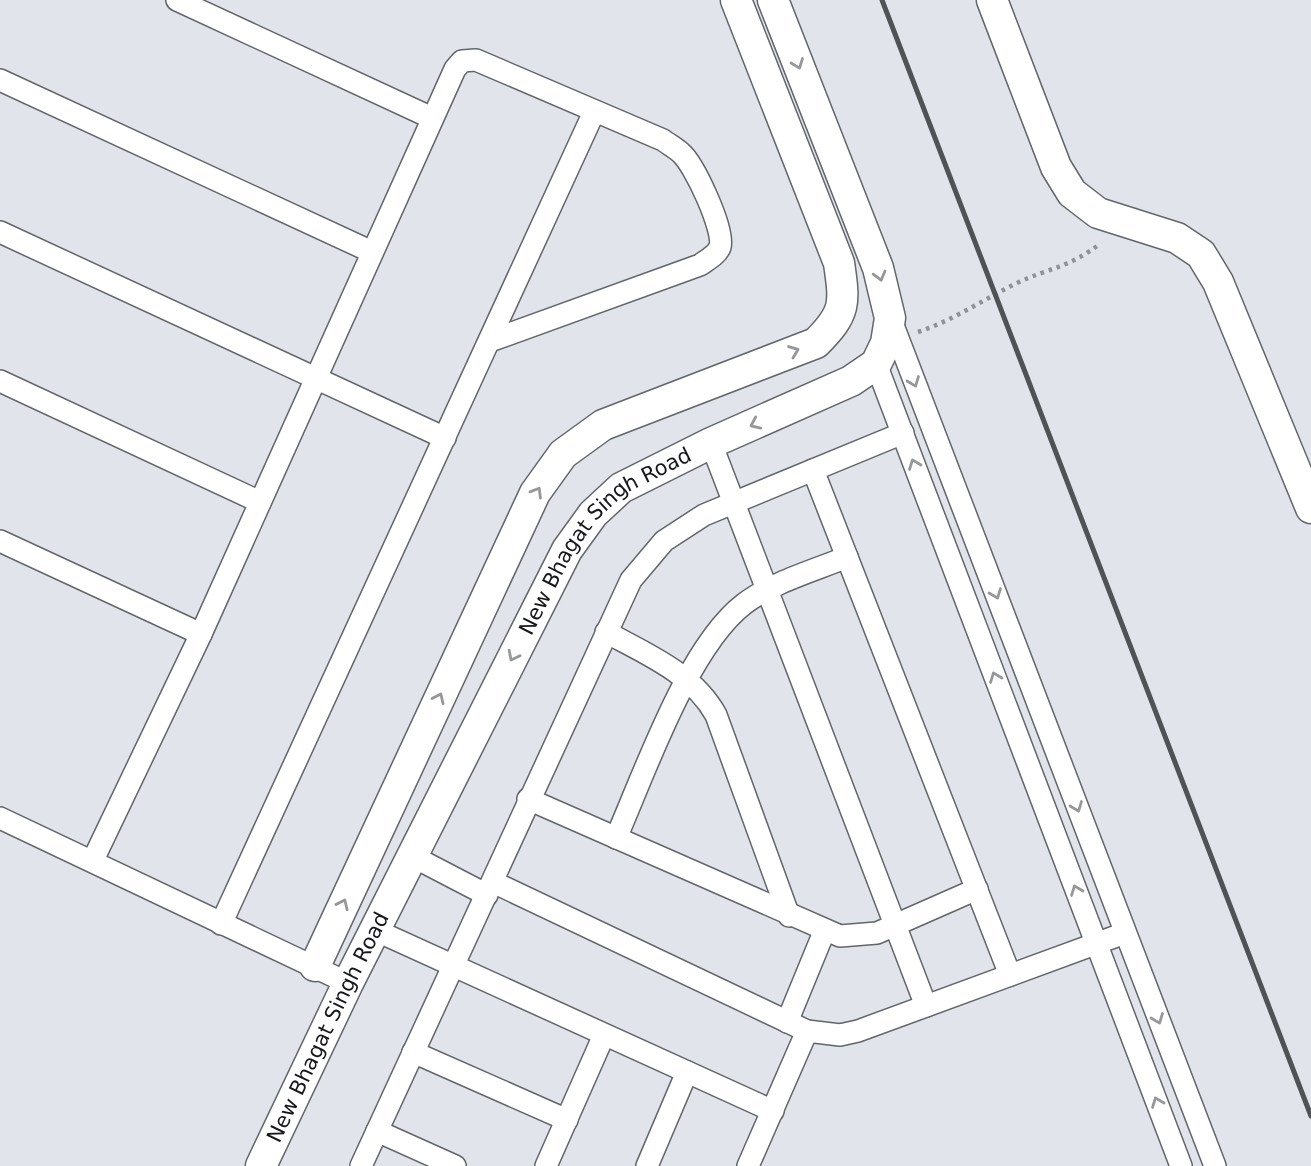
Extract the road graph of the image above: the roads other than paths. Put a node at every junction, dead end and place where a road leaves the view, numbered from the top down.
1 (177, 0) edge
2 (736, 0) edge
3 (773, 0) edge
4 (992, 0) edge
5 (0, 80) edge
6 (594, 112) junction
7 (432, 118) junction
8 (0, 232) edge
9 (372, 251) junction
10 (894, 328) junction
11 (490, 341) junction
12 (876, 364) junction
13 (316, 378) junction
14 (0, 381) edge
15 (902, 433) junction
16 (445, 438) junction
17 (711, 443) junction
18 (813, 470) junction
19 (260, 502) junction
20 (732, 503) junction
21 (1311, 508) edge
22 (0, 541) edge
23 (847, 557) junction
24 (765, 591) junction
25 (606, 632) junction
26 (201, 634) junction
27 (687, 679) junction
28 (528, 799) junction
29 (0, 818) edge
30 (616, 838) junction
31 (412, 856) junction
32 (93, 860) junction
33 (490, 889) junction
34 (977, 889) junction
35 (789, 916) junction
36 (221, 924) junction
37 (893, 926) junction
38 (375, 930) junction
39 (824, 932) junction
40 (1125, 933) junction
41 (1096, 943) junction
42 (314, 966) junction
43 (452, 966) junction
44 (1010, 975) junction
45 (348, 983) junction
46 (926, 1006) junction
47 (787, 1022) junction
48 (807, 1031) junction
49 (604, 1035) junction
50 (413, 1052) junction
51 (687, 1072) junction
52 (773, 1111) junction
53 (567, 1120) junction
54 (377, 1131) junction
55 (261, 1166) edge
56 (361, 1166) edge
57 (455, 1166) edge
58 (546, 1166) edge
59 (647, 1166) edge
60 (748, 1166) edge
61 (1181, 1166) edge
62 (1214, 1166) edge

1 - 7 street
42 -> 2 street, New Bhagat Singh Road
3 -> 10 street
4 - 21 street
5 - 9 street
6 - 7 street
6 - 11 street
6 - 11 street
7 - 9 street
8 - 13 street
9 - 13 street
10 - 12 street
10 -> 40 street
11 - 16 street
12 - 15 street
12 -> 17 street, New Bhagat Singh Road
13 - 16 street
13 - 19 street
14 - 19 street
15 - 18 street
41 -> 15 street
16 - 36 street
17 - 20 street
17 -> 31 street, New Bhagat Singh Road
18 - 20 street
18 - 23 street
19 - 26 street
20 - 24 street
20 - 25 street
22 - 26 street
23 - 24 street
23 - 34 street
24 - 27 street
24 - 37 street
25 - 27 street
25 - 28 street
26 - 32 street
27 - 30 street
27 - 35 street
28 - 30 street
28 - 33 street
29 - 32 street
30 - 35 street
31 - 33 street
31 - 38 street, New Bhagat Singh Road
32 - 36 street
33 - 43 street
33 - 47 street
34 - 37 street
34 - 44 street
35 - 39 street
36 - 42 street
37 - 39 street
37 - 46 street
38 - 43 street
38 - 45 street, New Bhagat Singh Road
39 - 47 street
40 - 41 street
40 -> 62 street
41 - 44 street
61 -> 41 street
42 - 45 street
43 - 49 street
43 - 50 street
44 - 46 street
45 - 55 street, New Bhagat Singh Road
46 - 48 street
47 - 48 street
48 - 52 street
49 - 51 street
49 - 53 street
50 - 53 street
50 - 54 street
51 - 52 street
51 - 59 street
52 - 60 street
53 - 58 street
54 - 56 street
54 - 57 street

